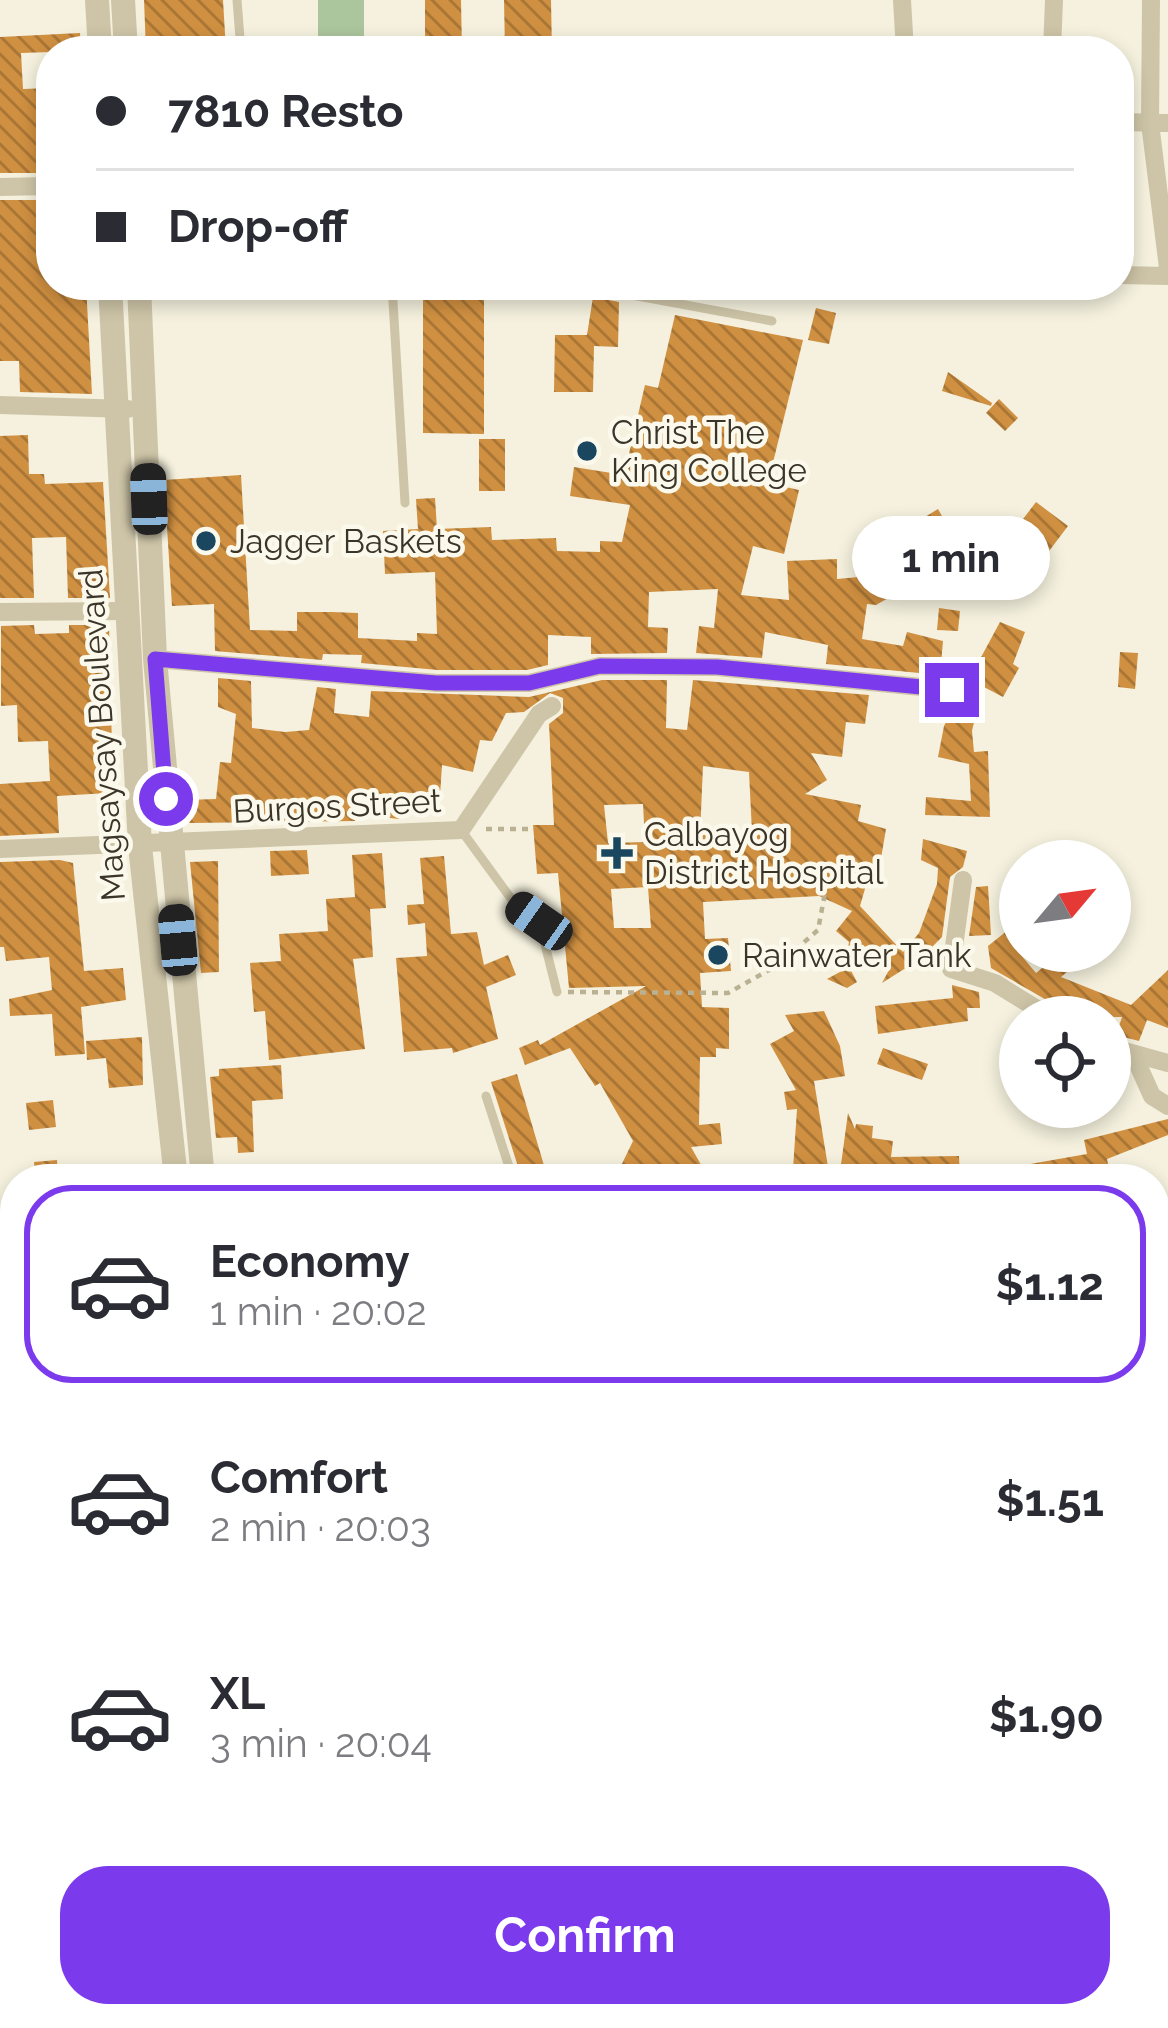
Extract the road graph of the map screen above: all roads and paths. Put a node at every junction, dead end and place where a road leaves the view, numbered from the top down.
1 (97, 0) edge
2 (122, 0) edge
3 (236, 0) edge
4 (902, 0) edge
5 (1054, 0) edge
6 (1151, 0) edge
7 (99, 36) edge
8 (124, 36) edge
9 (240, 36) edge
10 (903, 36) edge
11 (1053, 36) edge
12 (1159, 123) edge
13 (36, 186) edge
14 (0, 187) edge
15 (1168, 272) edge
16 (1134, 274) edge
17 (110, 300) edge
18 (141, 300) edge
19 (393, 300) edge
20 (659, 300) edge
21 (772, 321) dead end
22 (0, 405) edge
23 (114, 408) junction
24 (145, 409) junction
25 (405, 503) dead end
26 (0, 613) edge
27 (126, 623) junction
28 (154, 646) junction
29 (952, 690) dead end
30 (552, 706) dead end
31 (528, 829) dead end
32 (461, 830) junction
33 (140, 845) junction
34 (169, 845) junction
35 (0, 849) edge
36 (828, 877) dead end
37 (963, 880) dead end
38 (556, 992) joint
39 (1016, 996) edge
40 (1131, 1055) edge
41 (1134, 1056) junction
42 (1168, 1063) edge
43 (486, 1096) dead end
44 (1168, 1106) edge
45 (198, 1131) junction
46 (171, 1133) junction
47 (174, 1164) edge
48 (201, 1164) edge
49 (508, 1164) edge

1 - 7 street
2 - 8 street
3 - 9 lane
4 - 10 street
5 - 11 street
6 - 12 street
12 - 15 street
13 - 14 street
15 - 16 street
17 - 23 street, Magsaysay Boulevard
18 - 24 street, Magsaysay Boulevard
19 - 25 lane
20 - 21 lane
22 - 23 street
23 - 24 street
23 - 27 street, Magsaysay Boulevard
24 - 28 street, Magsaysay Boulevard
26 - 27 street
27 - 28 street
27 - 33 street, Magsaysay Boulevard
28 - 29 street
28 - 34 street, Magsaysay Boulevard
30 - 32 street
31 - 32 path
32 - 34 street, Burgos Street
32 - 38 lane
33 - 34 street, Burgos Street
33 - 35 street, Burgos Street
33 - 46 street, Magsaysay Boulevard
34 - 45 street, Magsaysay Boulevard
36 - 38 path
37 - 39 street
40 - 41 street
41 - 42 street
41 - 44 street
43 - 49 lane
45 - 46 street
45 - 48 street, Magsaysay Boulevard
46 - 47 street, Magsaysay Boulevard

